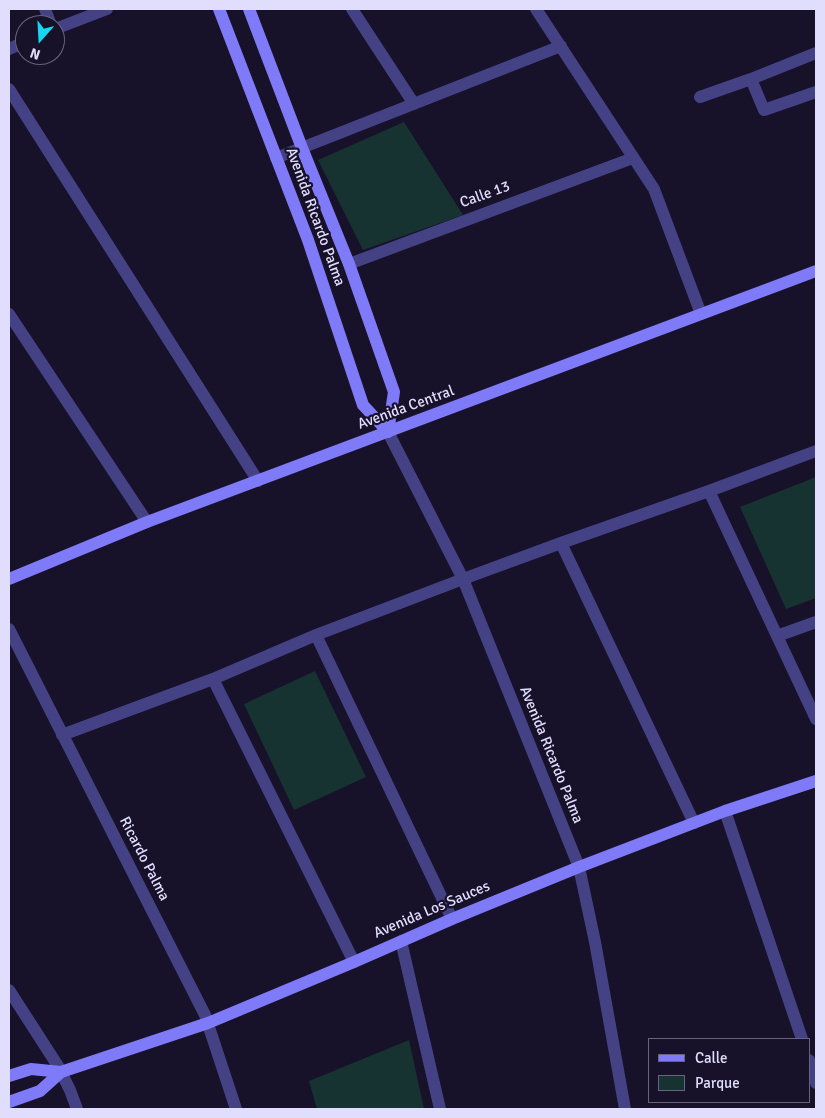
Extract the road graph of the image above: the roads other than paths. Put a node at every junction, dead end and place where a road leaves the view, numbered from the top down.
1 (107, 9) edge
2 (219, 9) edge
3 (249, 9) edge
4 (355, 9) edge
5 (536, 9) edge
6 (65, 25) edge
7 (561, 46) junction
8 (816, 53) edge
9 (751, 79) junction
10 (9, 89) edge
11 (816, 92) edge
12 (700, 97) dead end
13 (414, 104) junction
14 (302, 148) junction
15 (276, 158) junction
16 (633, 158) junction
17 (349, 264) junction
18 (816, 271) edge
19 (9, 314) edge
20 (702, 314) junction
21 (388, 432) junction
22 (816, 450) edge
23 (258, 481) junction
24 (709, 491) junction
25 (147, 522) junction
26 (561, 542) junction
27 (9, 579) edge
28 (463, 579) junction
29 (816, 622) edge
30 (9, 630) edge
31 (316, 635) junction
32 (776, 636) junction
33 (213, 678) junction
34 (816, 719) edge
35 (62, 735) junction
36 (816, 782) edge
37 (725, 811) junction
38 (694, 823) junction
39 (579, 867) junction
40 (452, 919) junction
41 (401, 940) junction
42 (354, 962) junction
43 (9, 990) edge
44 (208, 1023) junction
45 (802, 1038) edge
46 (810, 1063) edge
47 (61, 1072) junction
48 (9, 1076) edge
49 (816, 1083) edge
50 (9, 1102) edge
51 (77, 1109) edge
52 (236, 1109) edge
53 (440, 1109) edge
54 (625, 1109) edge

1 - 6 street
2 - 15 street, Avenida Ricardo Palma
3 - 14 street, Avenida Ricardo Palma
4 - 13 street
5 - 7 street
7 - 13 street
7 - 16 street
8 - 9 street
9 - 11 street
9 - 12 street
10 - 23 street
13 - 14 street
14 - 15 street
14 - 17 street, Avenida Ricardo Palma
15 - 21 street, Avenida Ricardo Palma
16 - 17 street, Calle 13
16 - 20 street
17 - 21 street, Avenida Ricardo Palma
18 - 20 street, Avenida Central
19 - 25 street
20 - 21 street, Avenida Central
21 - 23 street, Avenida Central
21 - 28 street, Avenida Ricardo Palma
22 - 24 street
23 - 25 street, Avenida Central
24 - 26 street
24 - 32 street
25 - 27 street, Avenida Central
26 - 28 street
26 - 38 street
28 - 31 street
28 - 39 street, Avenida Ricardo Palma
29 - 32 street
30 - 35 street, Ricardo Palma
31 - 33 street
31 - 40 street
32 - 34 street
33 - 35 street
33 - 42 street
35 - 44 street, Ricardo Palma
36 - 37 street, Avenida Los Sauces
37 - 38 street, Avenida Los Sauces
37 - 45 street
38 - 39 street, Avenida Los Sauces
39 - 40 street, Avenida Los Sauces
39 - 54 street, Avenida Ricardo Palma
40 - 41 street, Avenida Los Sauces
41 - 42 street, Avenida Los Sauces
41 - 53 street
42 - 44 street, Avenida Los Sauces
43 - 47 street
44 - 47 street, Avenida Los Sauces
44 - 52 street, Ricardo Palma
46 - 49 street
47 - 48 street, Avenida Los Sauces
47 - 50 street, Avenida Los Sauces
47 - 51 street

